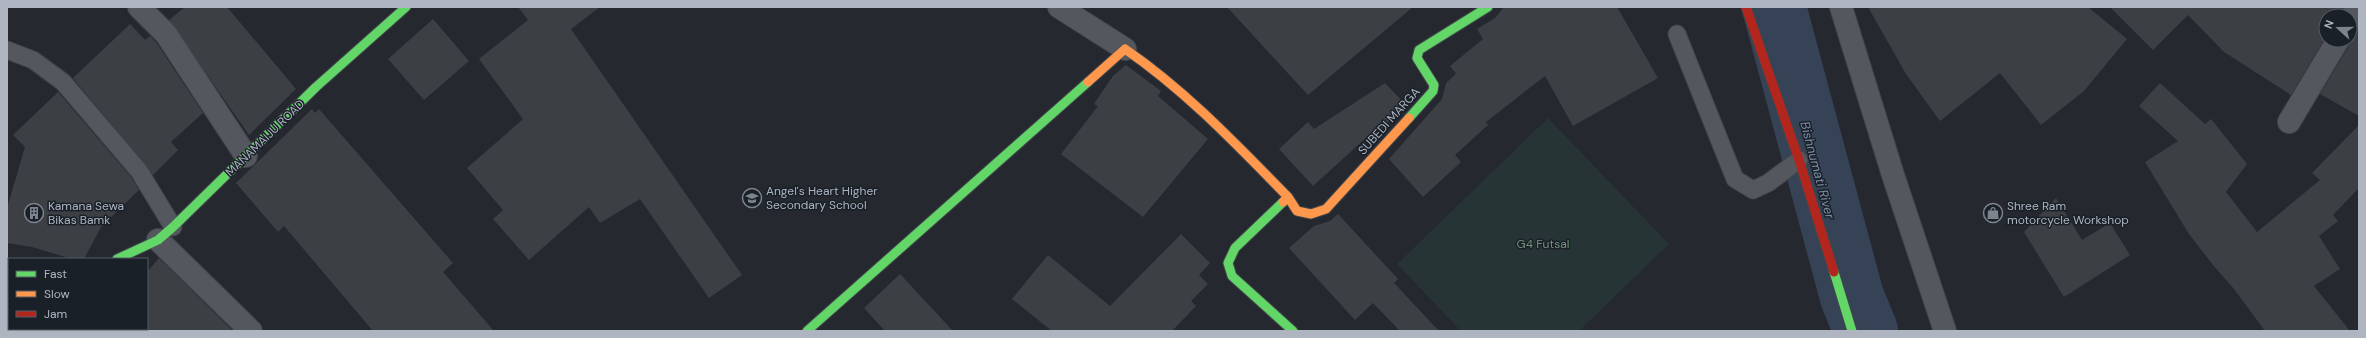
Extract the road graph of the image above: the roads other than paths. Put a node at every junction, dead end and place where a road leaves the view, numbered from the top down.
1 (138, 7) edge
2 (406, 7) edge
3 (1059, 7) edge
4 (1488, 7) edge
5 (1746, 7) edge
6 (1841, 7) edge
7 (1677, 34) dead end
8 (2333, 48) edge
9 (1125, 49) junction
10 (7, 50) edge
11 (2289, 122) dead end
12 (246, 156) junction
13 (1799, 160) junction
14 (1288, 197) junction
15 (166, 234) junction
16 (119, 258) edge
17 (251, 331) edge
18 (807, 331) edge
19 (1292, 331) edge
20 (1852, 331) edge
21 (1945, 331) edge

1 - 12 street
2 - 12 street, MANAMAIJU ROAD
3 - 9 street
4 - 14 street, SUBEDI MARGA
5 - 13 street
6 - 21 street
7 - 13 lane
8 - 11 street
9 - 14 street, SUBEDI MARGA
9 - 18 street
10 - 15 lane
12 - 15 street, MANAMAIJU ROAD
13 - 20 street
14 - 19 street
15 - 16 street, MANAMAIJU ROAD
15 - 17 street

